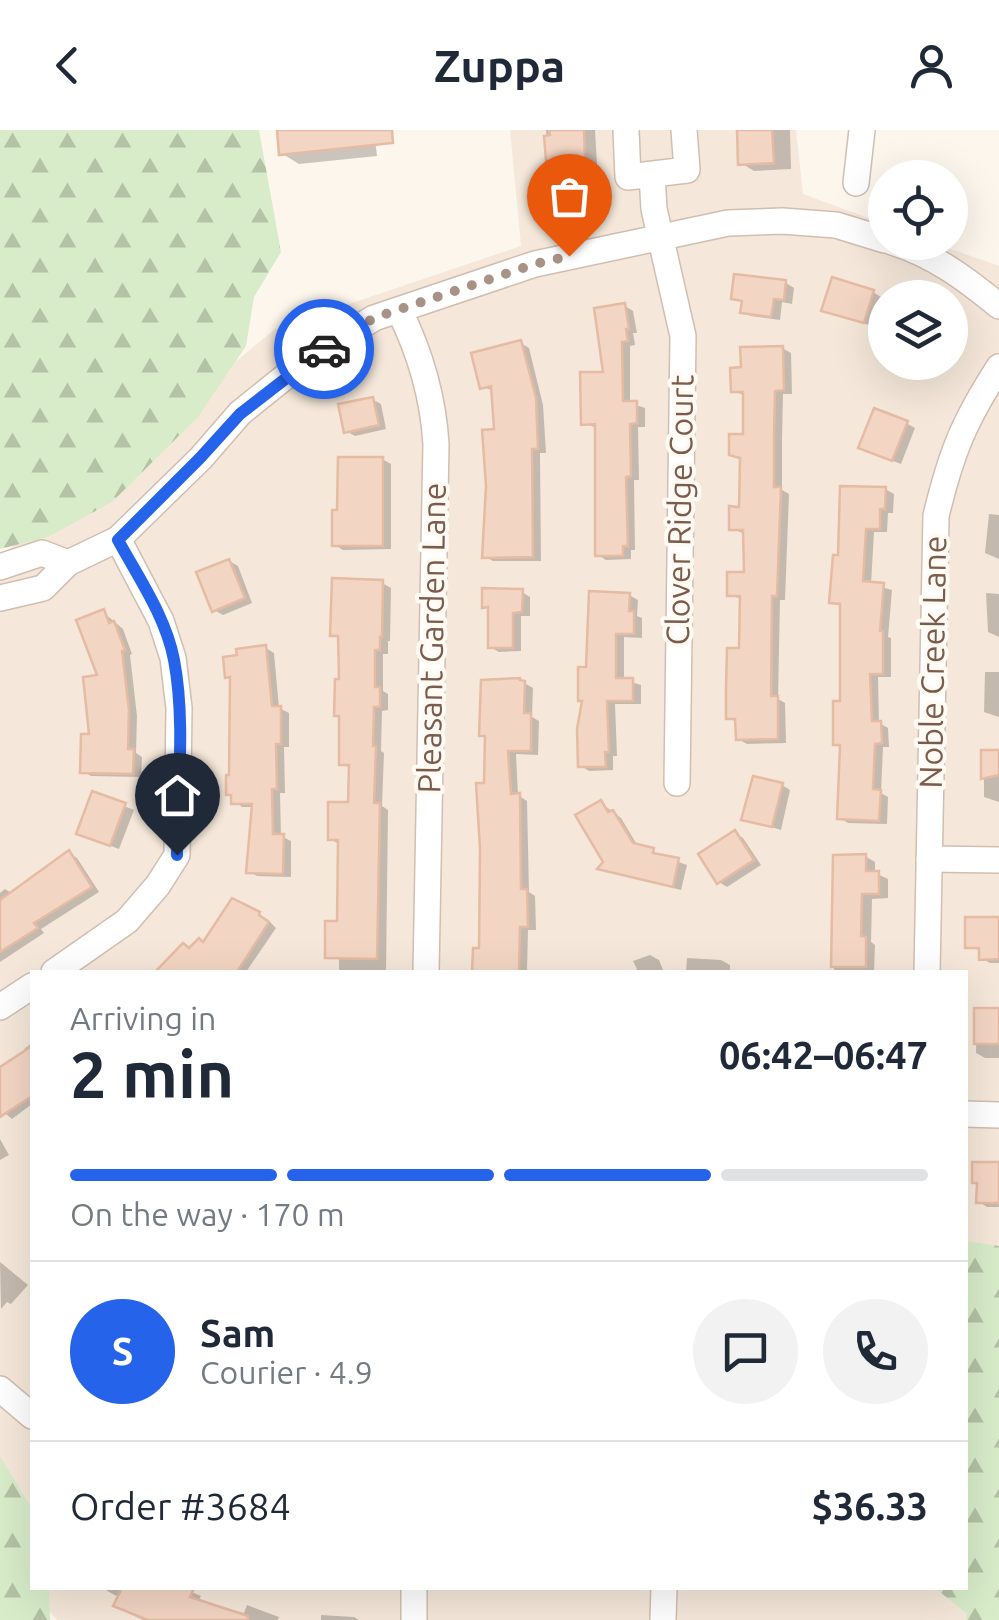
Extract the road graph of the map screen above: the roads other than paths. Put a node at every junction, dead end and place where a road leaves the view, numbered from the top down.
1 (626, 130) edge
2 (684, 130) edge
3 (862, 130) edge
4 (652, 175) junction
5 (856, 183) dead end
6 (868, 235) edge
7 (662, 238) junction
8 (935, 260) edge
9 (999, 306) edge
10 (399, 310) junction
11 (999, 367) edge
12 (118, 540) junction
13 (68, 563) junction
14 (0, 567) edge
15 (0, 598) edge
16 (677, 784) dead end
17 (929, 858) junction
18 (999, 860) edge
19 (57, 970) edge
20 (426, 970) edge
21 (926, 970) edge
22 (30, 987) edge
23 (0, 1006) edge
24 (968, 1114) edge
25 (999, 1115) edge
26 (0, 1389) edge
27 (30, 1414) edge
28 (414, 1590) edge
29 (664, 1590) edge
30 (414, 1620) edge
31 (663, 1620) edge

1 - 4 street
2 - 4 street
3 - 5 street
4 - 7 street, Clover Ridge Court
6 - 7 street
7 - 10 street
7 - 16 street, Clover Ridge Court
8 - 9 street
10 - 12 street
10 - 20 street, Pleasant Garden Lane
11 - 17 street, Noble Creek Lane
12 - 13 street
12 - 19 street
13 - 14 street
13 - 15 street
17 - 18 street
17 - 21 street, Noble Creek Lane
22 - 23 street
24 - 25 street
26 - 27 street
28 - 30 street
29 - 31 street

